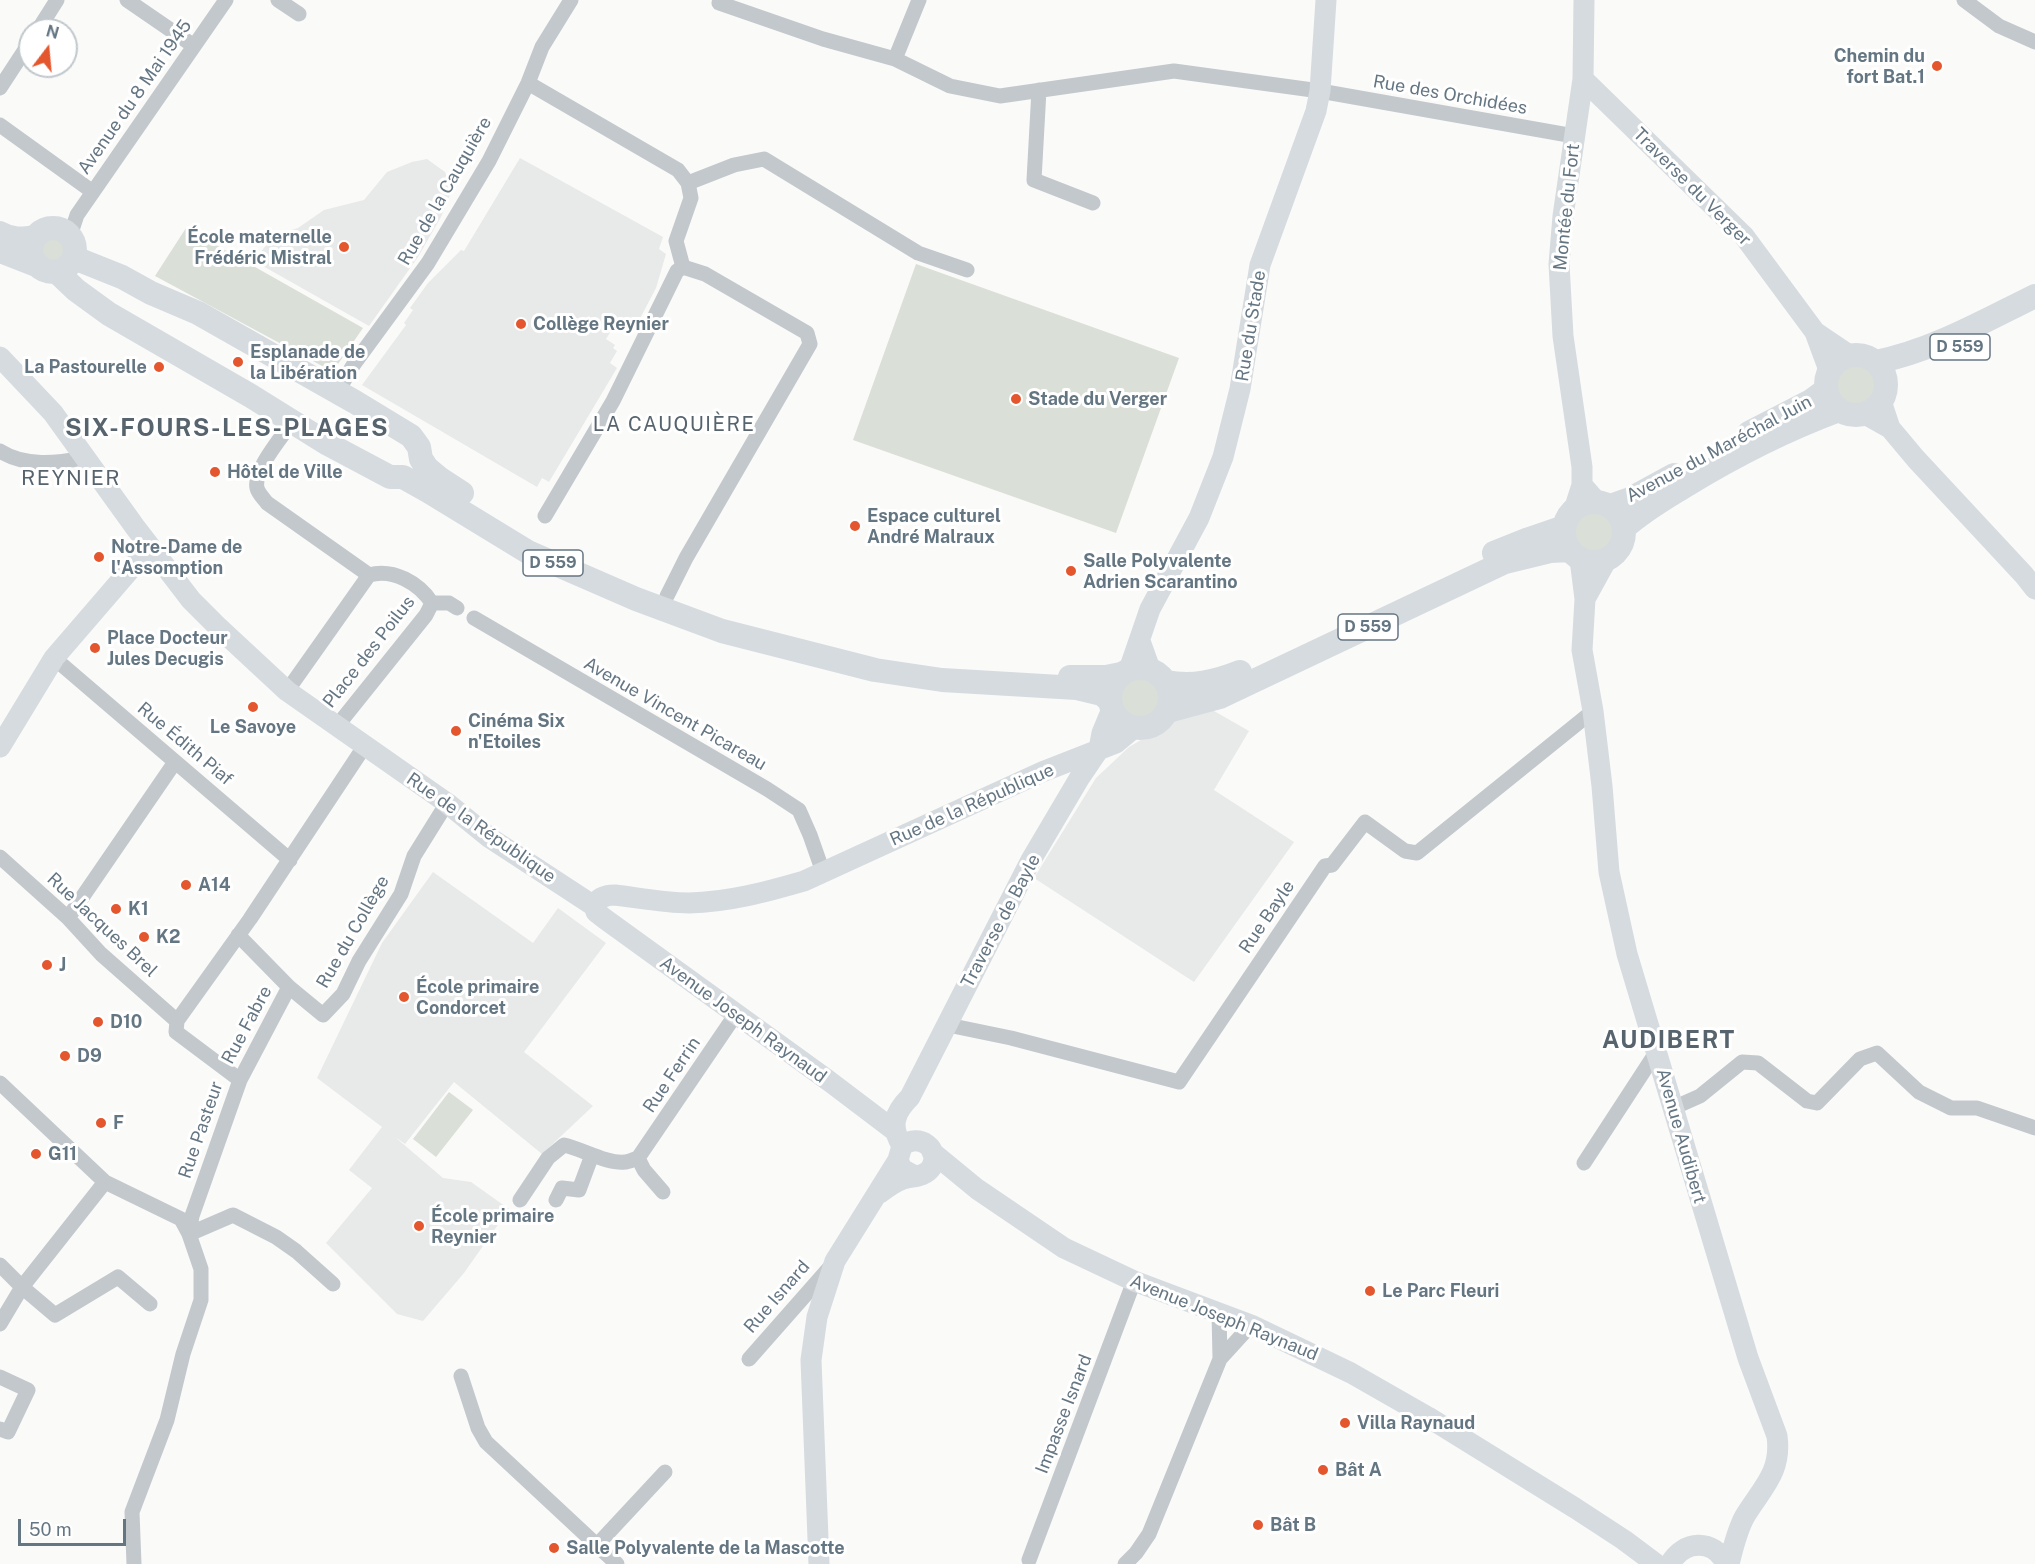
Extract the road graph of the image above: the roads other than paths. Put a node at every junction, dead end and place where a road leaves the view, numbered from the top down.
1 (57, 0) edge
2 (127, 0) edge
3 (226, 0) edge
4 (278, 0) edge
5 (571, 0) edge
6 (919, 0) edge
7 (1326, 0) edge
8 (1584, 0) edge
9 (1964, 0) edge
10 (719, 3) dead end
11 (300, 15) dead end
12 (46, 18) edge
13 (2035, 42) edge
14 (194, 46) junction
15 (895, 59) junction
16 (18, 60) edge
17 (1583, 79) junction
18 (528, 83) junction
19 (0, 88) edge
20 (1039, 90) junction
21 (1320, 92) junction
22 (0, 126) edge
23 (1574, 136) junction
24 (688, 183) junction
25 (93, 192) junction
26 (1093, 203) dead end
27 (0, 233) edge
28 (70, 234) junction
29 (35, 237) junction
30 (0, 251) edge
31 (683, 267) junction
32 (47, 269) junction
33 (967, 270) dead end
34 (2035, 296) edge
35 (2035, 311) edge
36 (1815, 332) junction
37 (1849, 356) junction
38 (0, 357) edge
39 (1876, 363) junction
40 (1831, 390) junction
41 (337, 392) junction
42 (1877, 400) junction
43 (292, 423) junction
44 (0, 451) edge
45 (84, 458) junction
46 (421, 459) junction
47 (403, 477) junction
48 (1585, 499) junction
49 (545, 516) dead end
50 (1624, 528) junction
51 (153, 550) junction
52 (1575, 554) junction
53 (1607, 559) junction
54 (369, 575) junction
55 (2032, 580) edge
56 (667, 596) junction
57 (1585, 599) junction
58 (432, 603) junction
59 (453, 605) dead end
60 (474, 618) dead end
61 (54, 658) junction
62 (1142, 674) junction
63 (287, 691) junction
64 (1111, 705) junction
65 (1168, 711) junction
66 (1593, 711) junction
67 (337, 726) junction
68 (1134, 728) junction
69 (0, 747) edge
70 (364, 747) junction
71 (1099, 749) junction
72 (175, 762) junction
73 (447, 803) junction
74 (0, 857) edge
75 (290, 860) junction
76 (823, 872) junction
77 (594, 906) junction
78 (68, 918) junction
79 (238, 935) junction
80 (289, 987) junction
81 (736, 1014) junction
82 (323, 1015) joint
83 (177, 1021) junction
84 (948, 1025) junction
85 (1657, 1051) junction
86 (240, 1080) junction
87 (0, 1083) edge
88 (1673, 1108) junction
89 (2035, 1128) edge
90 (913, 1154) junction
91 (592, 1155) junction
92 (638, 1158) junction
93 (1584, 1163) dead end
94 (105, 1182) junction
95 (663, 1192) dead end
96 (520, 1200) dead end
97 (556, 1200) dead end
98 (189, 1234) junction
99 (835, 1261) junction
100 (0, 1265) edge
101 (1134, 1281) junction
102 (333, 1284) dead end
103 (22, 1287) junction
104 (150, 1304) dead end
105 (1219, 1312) junction
106 (0, 1324) edge
107 (1251, 1325) junction
108 (749, 1359) dead end
109 (1220, 1359) junction
110 (461, 1376) dead end
111 (0, 1377) edge
112 (0, 1428) edge
113 (665, 1472) dead end
114 (1745, 1516) junction
115 (1624, 1540) junction
116 (597, 1545) junction
117 (1704, 1546) junction
118 (1677, 1557) edge
119 (1029, 1560) dead end
120 (134, 1564) edge
121 (617, 1564) edge
122 (819, 1564) edge
123 (1125, 1564) edge
124 (1656, 1564) edge
125 (1727, 1564) edge

1 - 12 street
2 - 14 street
3 - 14 street, Avenue du 8 Mai 1945
4 - 11 street
5 - 18 street, Rue de la Cauquière
6 - 15 street
7 - 21 street, Rue du Stade
8 - 17 street, Montée du Fort
9 - 13 street
10 - 15 street, Rue des Orchidées
14 - 25 street, Avenue du 8 Mai 1945
15 - 20 street, Rue des Orchidées
16 - 19 street
17 - 23 street, Montée du Fort
17 - 36 street, Traverse du Verger
18 - 24 street
18 - 41 street, Rue de la Cauquière
20 - 21 street, Rue des Orchidées
20 - 26 street
21 - 23 street, Rue des Orchidées
21 - 62 street, Rue du Stade
22 - 25 street
23 - 48 street, Montée du Fort
24 - 31 street
24 - 33 street
25 - 28 street, Avenue du 8 Mai 1945
27 - 29 main road
28 - 29 main road
28 - 32 main road
28 - 41 main road, D 559
29 - 32 main road
30 - 32 main road, D 559
31 - 49 street
31 - 56 street
32 - 43 main road, D 559
34 - 39 main road
35 - 42 main road, D 559
36 - 37 street, Traverse du Verger
36 - 40 street, Traverse du Verger
37 - 39 main road
37 - 40 main road
38 - 45 street, Rue de la République
39 - 42 main road
40 - 42 main road
40 - 48 main road, Avenue du Maréchal Juin / D 559
40 - 50 main road, Avenue du Maréchal Juin
41 - 46 main road, D 559
42 - 55 street
43 - 47 main road, D 559
43 - 54 street
44 - 45 street
45 - 51 street, Rue de la République
46 - 47 main road
46 - 56 main road, D 559
47 - 64 main road, D 559
48 - 50 main road
48 - 52 main road
48 - 62 main road, Avenue du Maréchal Juin / D 559
50 - 53 main road
51 - 61 street
51 - 63 street, Rue de la République
52 - 53 main road
52 - 57 street, Avenue Audibert
52 - 65 main road, D 559
53 - 57 street, Avenue Audibert
54 - 58 street
54 - 63 street
56 - 62 main road, D 559
57 - 66 street, Avenue Audibert
58 - 59 street
58 - 67 street, Place des Poilus
60 - 76 street, Avenue Vincent Picareau
61 - 69 street
61 - 72 street, Rue Édith Piaf
62 - 64 main road
62 - 65 main road
63 - 67 street, Rue de la République
64 - 68 main road
64 - 71 street, Traverse de Bayle
65 - 68 main road
66 - 84 street, Rue Bayle
66 - 85 street, Avenue Audibert
67 - 70 street, Rue de la République
68 - 71 street, Traverse de Bayle
70 - 73 street, Rue de la République
70 - 75 street
71 - 76 street, Rue de la République
71 - 84 street, Traverse de Bayle
72 - 75 street, Rue Édith Piaf
72 - 78 street
73 - 77 street, Rue de la République
73 - 82 street, Rue du Collège
74 - 78 street, Rue Jacques Brel
75 - 79 street
76 - 77 street, Rue de la République
77 - 81 street, Avenue Joseph Raynaud
78 - 83 street, Rue Jacques Brel
79 - 80 street, Rue Fabre
79 - 83 street
80 - 82 street, Rue Fabre
80 - 86 street, Rue Fabre
81 - 90 street, Avenue Joseph Raynaud
81 - 92 street, Rue Ferrin
83 - 86 street, Rue Pasteur
84 - 90 street, Traverse de Bayle
85 - 88 street, Avenue Audibert
85 - 93 street
86 - 98 street, Rue Pasteur
87 - 94 street
88 - 89 street
88 - 114 street, Avenue Audibert
90 - 99 street
90 - 101 street, Avenue Joseph Raynaud
91 - 92 street
91 - 96 street
91 - 97 street
92 - 95 street
94 - 98 street
94 - 103 street
98 - 102 street
98 - 120 street
99 - 108 street, Rue Isnard
99 - 122 street
100 - 103 street
101 - 105 street, Avenue Joseph Raynaud
101 - 119 street, Impasse Isnard
103 - 104 street
103 - 106 street
105 - 107 street, Avenue Joseph Raynaud
105 - 109 street
107 - 109 street
107 - 115 street, Avenue Joseph Raynaud
109 - 123 street
110 - 116 street
111 - 112 street
113 - 116 street
114 - 117 street, Avenue Audibert
114 - 125 street, Avenue Audibert
115 - 118 street, Avenue Joseph Raynaud
115 - 124 street, Avenue Joseph Raynaud
116 - 121 street
117 - 118 street, Avenue Joseph Raynaud
117 - 125 street

